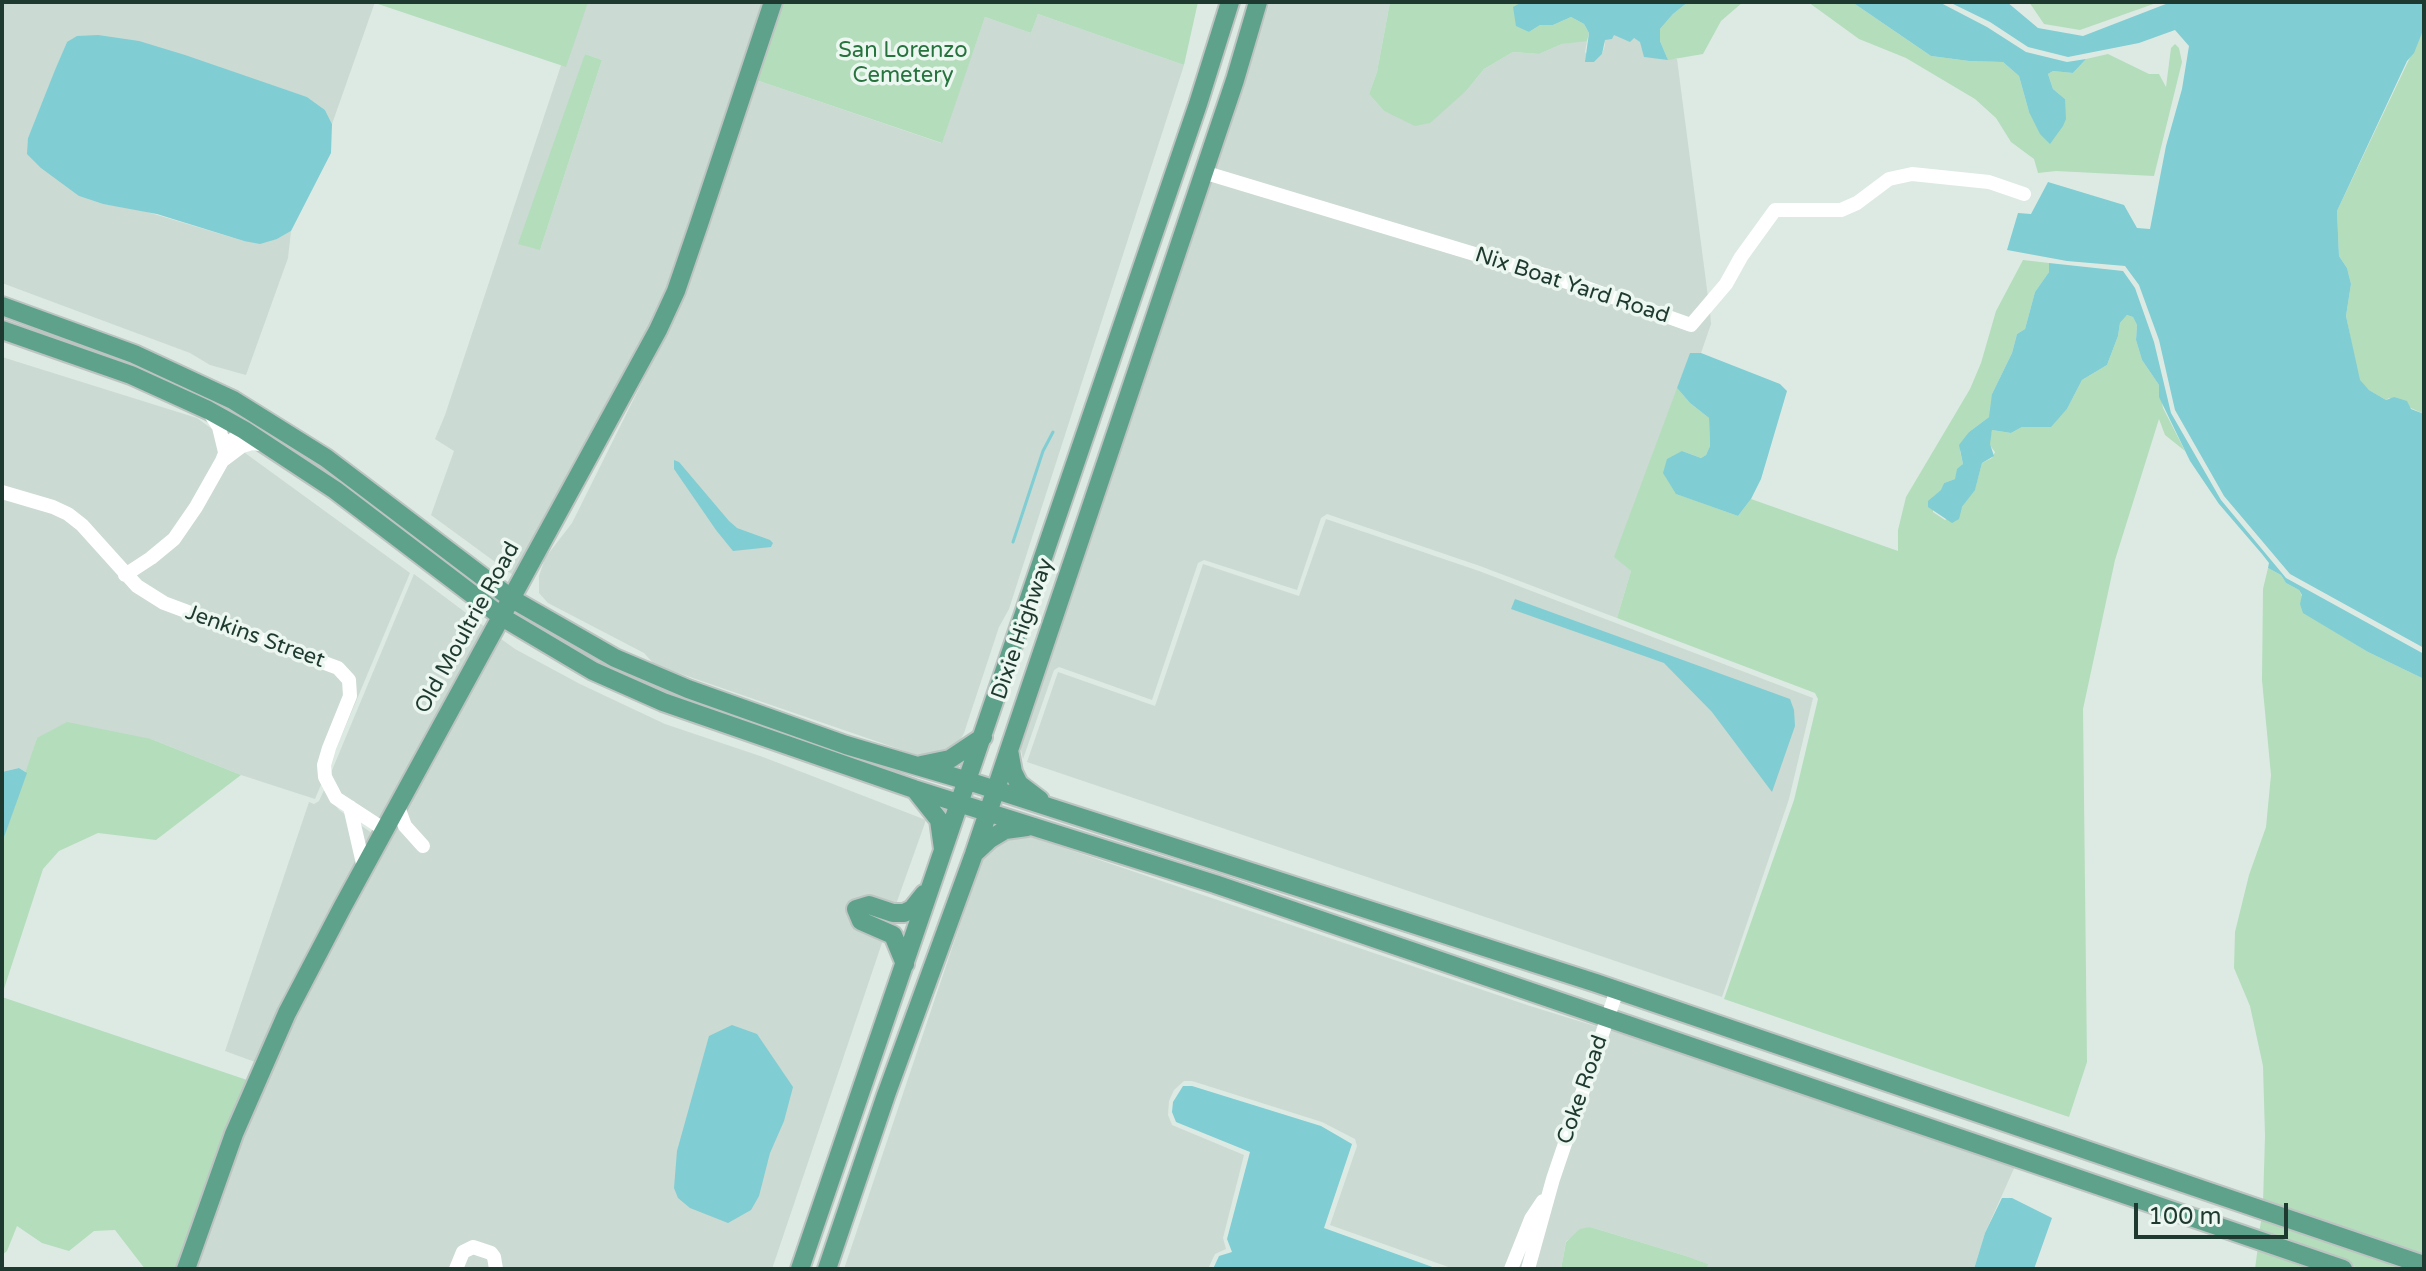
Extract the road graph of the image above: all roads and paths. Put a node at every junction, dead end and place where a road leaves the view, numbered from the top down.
1 (773, 2) edge
2 (1250, 2) edge
3 (1258, 2) edge
4 (1229, 6) edge
5 (1225, 108) junction
6 (1182, 170) junction
7 (1203, 172) junction
8 (1168, 190) junction
9 (2024, 194) dead end
10 (2, 306) edge
11 (2, 330) edge
12 (1138, 367) junction
13 (208, 410) junction
14 (244, 430) junction
15 (297, 437) junction
16 (268, 445) junction
17 (223, 457) junction
18 (2, 492) edge
19 (125, 575) junction
20 (512, 599) junction
21 (502, 617) junction
22 (729, 704) junction
23 (722, 724) junction
24 (983, 737) junction
25 (1009, 746) junction
26 (912, 764) junction
27 (968, 781) junction
28 (914, 789) junction
29 (995, 790) junction
30 (960, 804) junction
31 (350, 807) junction
32 (398, 807) junction
33 (1052, 809) junction
34 (987, 813) junction
35 (1029, 827) junction
36 (385, 830) junction
37 (423, 846) dead end
38 (943, 853) junction
39 (974, 854) junction
40 (364, 868) junction
41 (1283, 881) junction
42 (1215, 884) junction
43 (929, 888) junction
44 (905, 964) junction
45 (1617, 990) junction
46 (1607, 1018) junction
47 (862, 1086) junction
48 (886, 1095) junction
49 (1550, 1190) junction
50 (2424, 1265) edge
51 (186, 1269) edge
52 (456, 1269) edge
53 (496, 1269) edge
54 (800, 1269) edge
55 (827, 1269) edge
56 (1511, 1269) edge
57 (1528, 1269) edge
58 (2343, 1269) edge

1 - 20 main road, Old Moultrie Road
2 - 5 main road
3 - 5 main road, Dixie Highway
4 - 7 main road
4 - 8 main road, Dixie Highway
5 - 7 main road, Dixie Highway
6 - 7 main road
6 - 8 main road
6 - 12 main road
7 - 9 street, Nix Boat Yard Road
7 - 12 main road, Dixie Highway
8 - 24 main road, Dixie Highway
10 - 15 main road
11 - 13 main road
12 - 25 main road, Dixie Highway
13 - 14 main road
13 - 17 street
14 - 15 main road
14 - 16 main road
14 - 17 street
15 - 20 main road
16 - 17 street
16 - 21 main road
17 - 19 street
18 - 19 street
19 - 31 street, Jenkins Street
20 - 21 main road, Old Moultrie Road
20 - 22 main road
21 - 23 main road
21 - 32 main road, Old Moultrie Road
22 - 23 main road
22 - 26 main road
23 - 28 main road
24 - 26 main road
24 - 27 main road, Dixie Highway
25 - 29 main road, Dixie Highway
25 - 33 main road
26 - 27 main road
27 - 29 main road
27 - 30 main road, Dixie Highway
28 - 30 main road
28 - 38 main road
29 - 33 main road
29 - 34 main road, Dixie Highway
30 - 34 main road
30 - 38 main road, Dixie Highway
31 - 36 street, Jenkins Street
31 - 40 street
32 - 36 main road, Old Moultrie Road
32 - 37 street
33 - 41 main road
34 - 35 main road
34 - 39 main road, Dixie Highway
35 - 39 main road
35 - 42 main road
36 - 40 main road, Old Moultrie Road
38 - 43 main road, Dixie Highway
39 - 48 main road, Dixie Highway
40 - 51 main road, Old Moultrie Road
41 - 42 main road
41 - 45 main road
42 - 46 main road
43 - 44 main road, Dixie Highway
43 - 44 main road
44 - 47 main road, Dixie Highway
45 - 46 street, Coke Road
45 - 50 main road
46 - 49 street, Coke Road
46 - 58 main road
47 - 48 street
47 - 54 main road, Dixie Highway
48 - 55 main road, Dixie Highway
49 - 56 street, Coke Road
49 - 57 street, Coke Road
52 - 53 street

